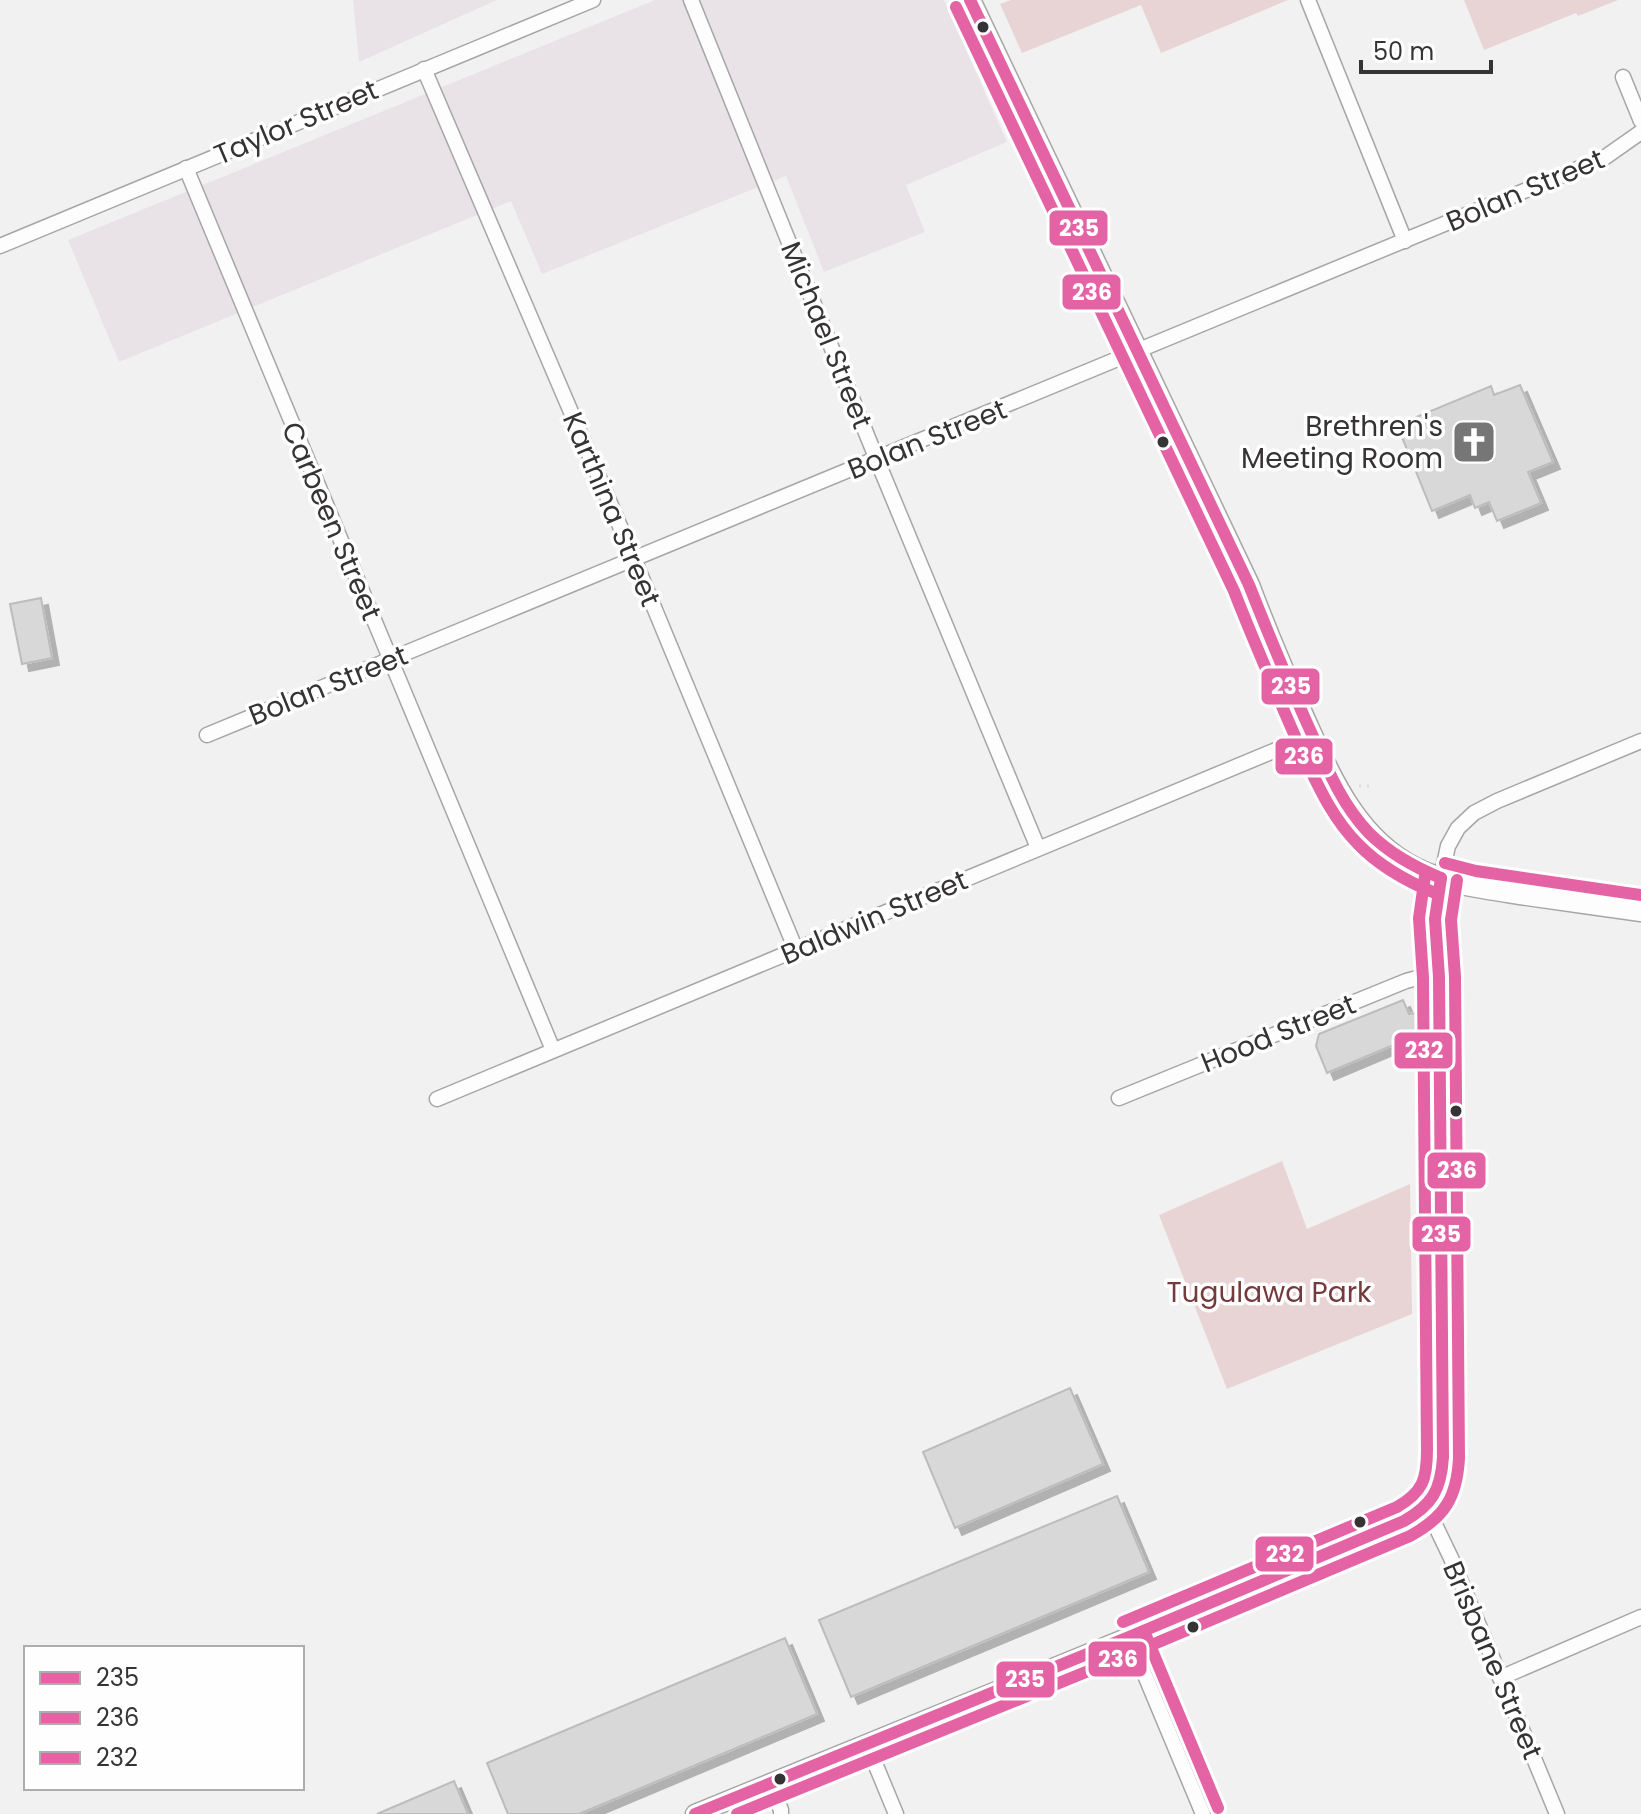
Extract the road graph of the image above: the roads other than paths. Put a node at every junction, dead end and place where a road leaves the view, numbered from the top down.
1 (593, 0) edge
2 (691, 0) edge
3 (970, 0) edge
4 (1308, 0) edge
5 (424, 69) junction
6 (1623, 77) dead end
7 (1641, 121) edge
8 (1641, 132) edge
9 (186, 168) junction
10 (1405, 241) junction
11 (0, 246) edge
12 (1138, 351) junction
13 (877, 460) junction
14 (634, 559) junction
15 (390, 659) junction
16 (207, 735) dead end
17 (1312, 735) junction
18 (1641, 741) edge
19 (1038, 848) junction
20 (1441, 878) junction
21 (1641, 911) edge
22 (796, 950) junction
23 (1439, 977) junction
24 (553, 1050) junction
25 (1119, 1098) dead end
26 (437, 1099) dead end
27 (1426, 1506) junction
28 (1641, 1617) edge
29 (1129, 1637) junction
30 (1500, 1678) junction
31 (867, 1744) junction
32 (770, 1783) junction
33 (695, 1814) edge
34 (781, 1814) edge
35 (896, 1814) edge
36 (1203, 1814) edge
37 (1557, 1814) edge

1 - 5 street, Taylor Street
2 - 13 street, Michael Street
3 - 12 main road
4 - 10 street
5 - 9 street, Taylor Street
5 - 14 street, Karthina Street
6 - 7 street
8 - 10 street, Bolan Street
9 - 11 street, Taylor Street
9 - 15 street, Carbeen Street
10 - 12 street, Bolan Street
12 - 13 street, Bolan Street
12 - 17 main road
13 - 14 street, Bolan Street
13 - 19 street, Michael Street
14 - 15 street, Bolan Street
14 - 22 street, Karthina Street
15 - 16 street, Bolan Street
15 - 24 street, Carbeen Street
17 - 19 street, Baldwin Street
17 - 20 main road
18 - 20 street
19 - 22 street, Baldwin Street
20 - 21 main road
20 - 23 street
22 - 24 street, Baldwin Street
23 - 25 street, Hood Street
23 - 27 street
24 - 26 street, Baldwin Street
27 - 29 street
27 - 30 street, Brisbane Street
28 - 30 street
29 - 31 street
29 - 36 street
30 - 37 street, Brisbane Street
31 - 32 street
31 - 35 street
32 - 33 street
32 - 34 street

